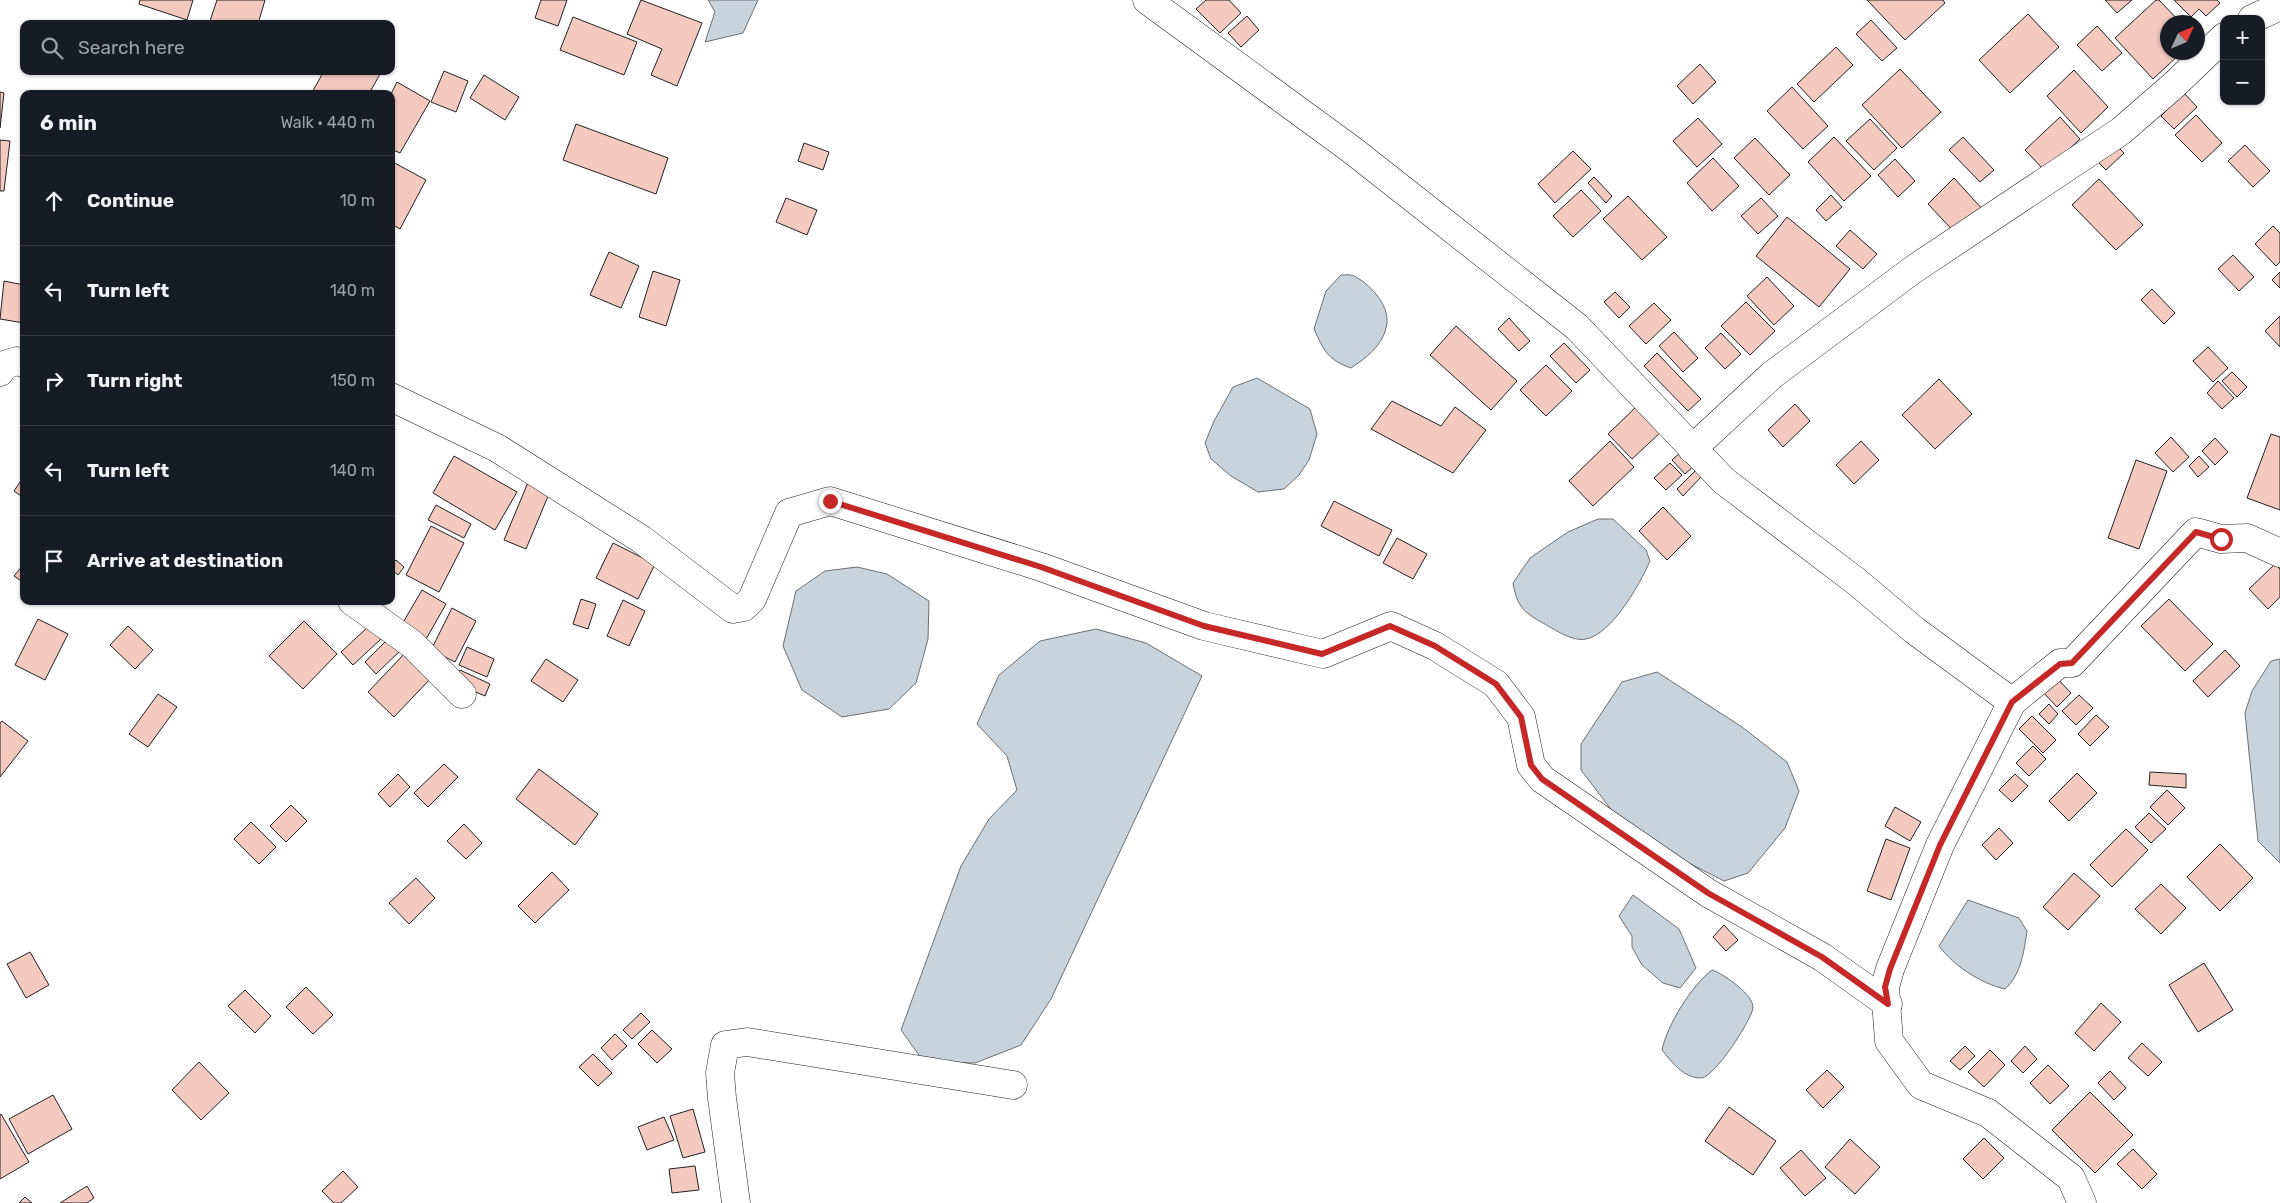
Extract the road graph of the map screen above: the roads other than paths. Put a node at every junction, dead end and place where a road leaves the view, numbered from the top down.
1 (1147, 0) edge
2 (2280, 6) edge
3 (2261, 15) edge
4 (2220, 40) edge
5 (20, 362) edge
6 (0, 372) edge
7 (395, 399) edge
8 (1692, 449) junction
9 (2280, 553) edge
10 (358, 605) edge
11 (462, 694) dead end
12 (2012, 702) junction
13 (1888, 1004) junction
14 (1013, 1085) dead end
15 (736, 1203) edge
16 (2082, 1203) edge

1 - 8 street
2 - 3 street
4 - 8 street
5 - 6 street
7 - 13 street
8 - 12 street
9 - 12 street
10 - 11 street
12 - 13 street
13 - 16 street
14 - 15 street

